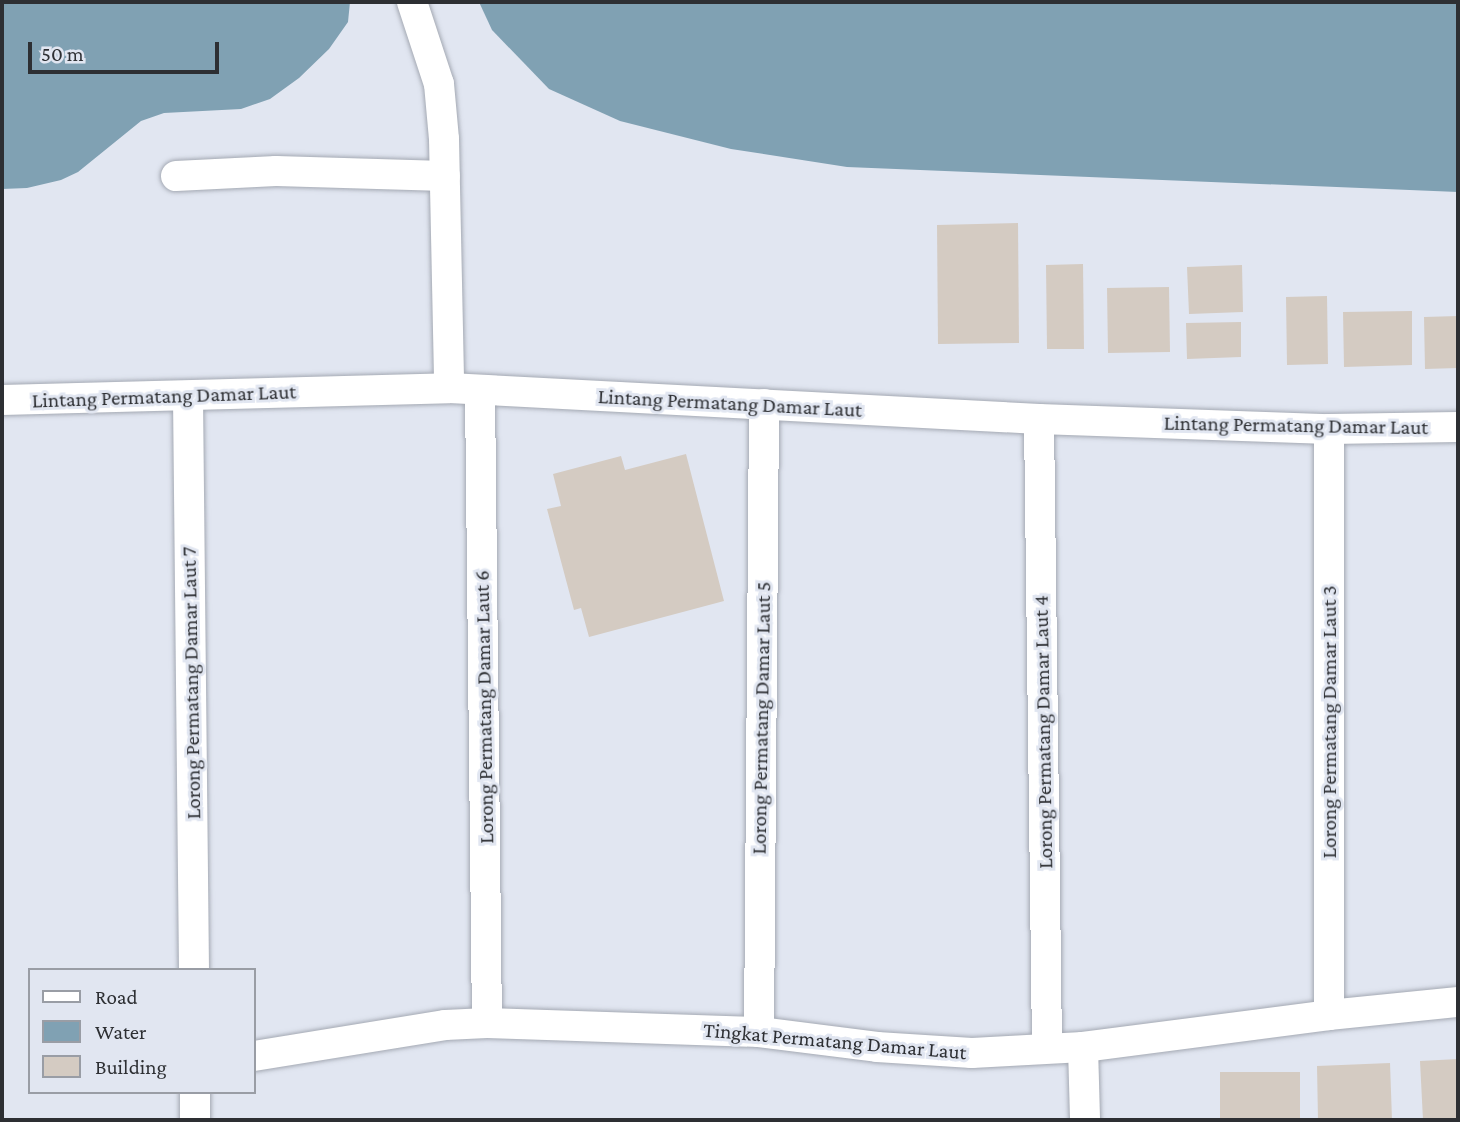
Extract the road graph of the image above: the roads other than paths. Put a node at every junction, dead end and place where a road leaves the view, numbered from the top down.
1 (412, 2) edge
2 (176, 176) dead end
3 (445, 176) junction
4 (450, 388) junction
5 (480, 391) junction
6 (188, 397) junction
7 (2, 400) edge
8 (764, 404) junction
9 (1039, 419) junction
10 (1458, 427) edge
11 (1329, 429) junction
12 (194, 968) edge
13 (1458, 1002) edge
14 (1329, 1015) junction
15 (487, 1023) junction
16 (759, 1032) junction
17 (1047, 1046) junction
18 (1083, 1046) junction
19 (256, 1056) edge
20 (195, 1094) edge
21 (195, 1120) edge
22 (1085, 1120) edge

1 - 3 street
2 - 3 street
3 - 4 street
4 - 5 street, Lintang Permatang Damar Laut
4 - 6 street, Lintang Permatang Damar Laut
5 - 8 street, Lintang Permatang Damar Laut
5 - 15 street, Lorong Permatang Damar Laut 6
6 - 7 street, Lintang Permatang Damar Laut
6 - 12 street, Lorong Permatang Damar Laut 7
8 - 9 street, Lintang Permatang Damar Laut
8 - 16 street, Lorong Permatang Damar Laut 5
9 - 11 street, Lintang Permatang Damar Laut
9 - 17 street, Lorong Permatang Damar Laut 4
10 - 11 street, Lintang Permatang Damar Laut
11 - 14 street, Lorong Permatang Damar Laut 3
13 - 14 street, Tingkat Permatang Damar Laut
14 - 18 street, Tingkat Permatang Damar Laut
15 - 16 street, Tingkat Permatang Damar Laut
15 - 19 street, Tingkat Permatang Damar Laut
16 - 17 street, Tingkat Permatang Damar Laut
17 - 18 street, Tingkat Permatang Damar Laut
18 - 22 street
20 - 21 street

